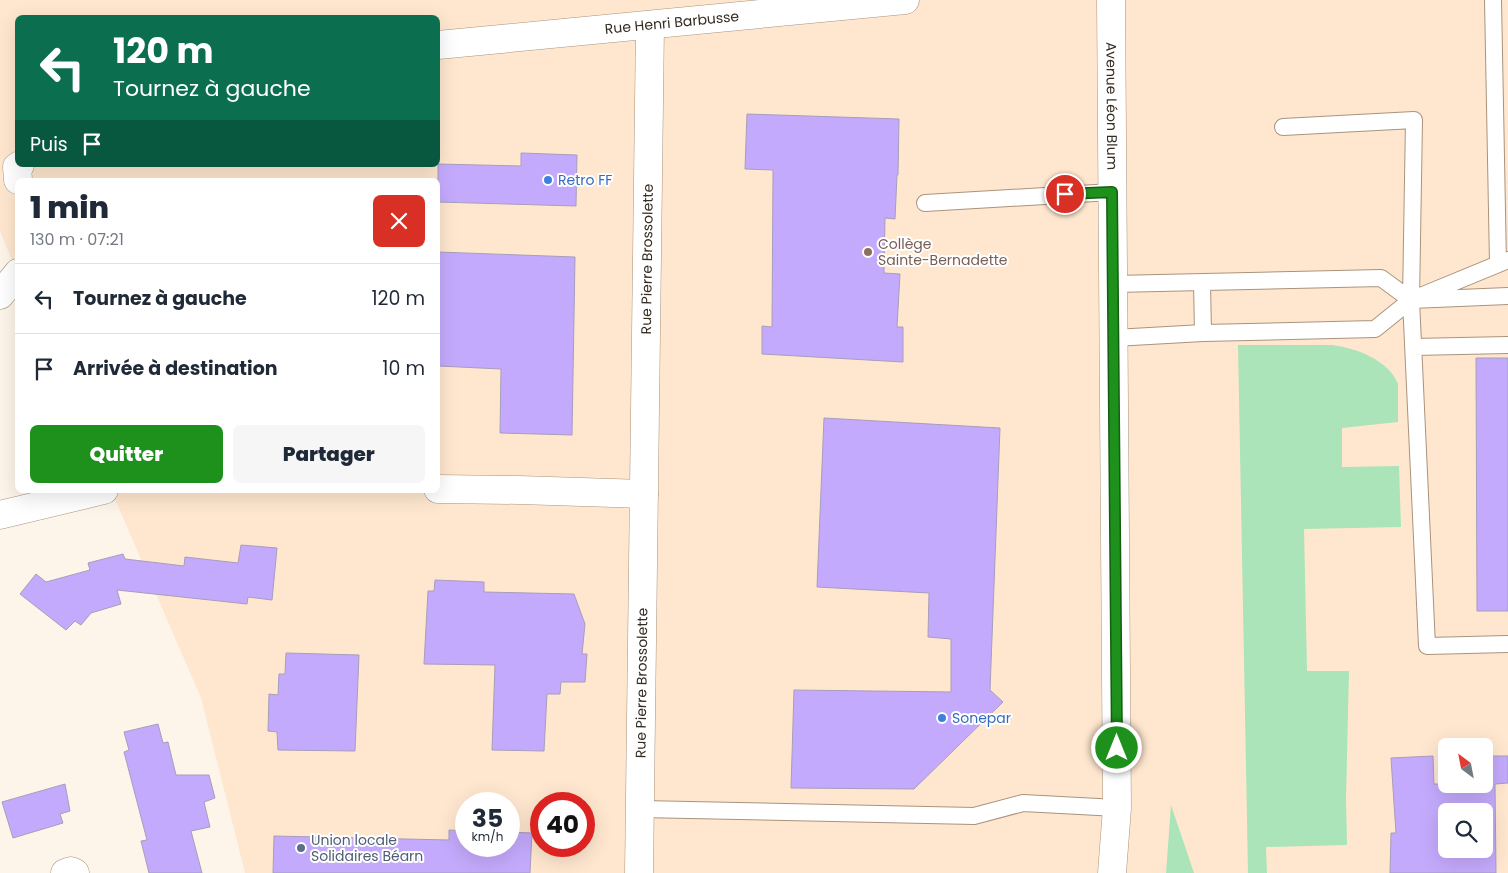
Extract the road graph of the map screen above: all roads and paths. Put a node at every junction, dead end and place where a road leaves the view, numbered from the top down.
1 (905, 0) edge
2 (1111, 0) edge
3 (1493, 0) edge
4 (650, 25) junction
5 (440, 45) edge
6 (1283, 126) dead end
7 (1112, 192) junction
8 (925, 203) dead end
9 (1503, 262) edge
10 (15, 277) edge
11 (1202, 283) junction
12 (1114, 284) junction
13 (0, 295) edge
14 (1508, 296) edge
15 (1411, 300) junction
16 (1203, 333) junction
17 (1114, 338) junction
18 (1508, 345) edge
19 (1414, 347) junction
20 (440, 489) edge
21 (92, 493) edge
22 (644, 494) junction
23 (0, 515) edge
24 (1508, 644) edge
25 (1117, 808) junction
26 (640, 809) junction
27 (66, 873) edge
28 (75, 873) edge
29 (639, 873) edge
30 (1112, 873) edge

1 - 4 street, Rue Henri Barbusse
2 - 7 street, Avenue Léon Blum
3 - 9 lane
4 - 5 street, Rue Henri Barbusse
4 - 22 street, Rue Pierre Brossolette
6 - 15 lane
7 - 8 lane
7 - 12 street, Avenue Léon Blum
9 - 15 lane
10 - 13 street
11 - 12 lane
11 - 15 lane
11 - 16 lane
12 - 17 street, Avenue Léon Blum
14 - 15 lane
15 - 16 lane
15 - 19 lane
16 - 17 lane
17 - 25 street, Avenue Léon Blum
18 - 19 lane
19 - 24 lane
20 - 22 street
21 - 23 street
22 - 26 street, Rue Pierre Brossolette
25 - 26 lane
25 - 30 street, Avenue Léon Blum
26 - 29 street, Rue Pierre Brossolette
27 - 28 street

